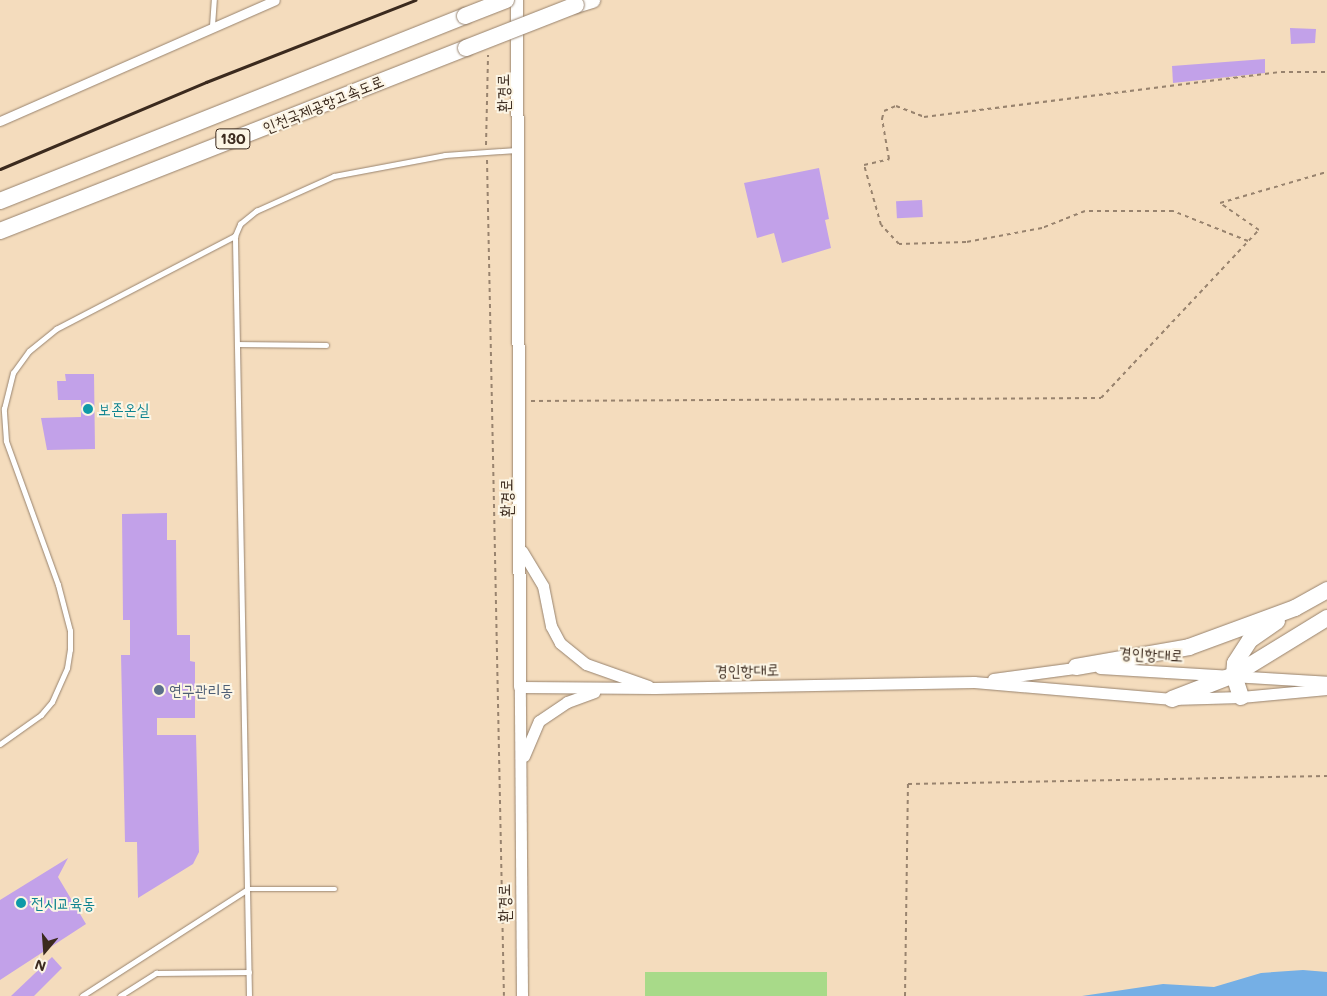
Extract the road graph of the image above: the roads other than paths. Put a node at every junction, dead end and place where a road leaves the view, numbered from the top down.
1 (214, 0) edge
2 (275, 0) edge
3 (506, 0) edge
4 (517, 0) edge
5 (592, 0) edge
6 (212, 26) junction
7 (0, 121) edge
8 (520, 150) junction
9 (0, 201) edge
10 (0, 231) edge
11 (235, 236) junction
12 (237, 344) junction
13 (326, 345) dead end
14 (522, 551) junction
15 (1327, 590) edge
16 (1295, 608) junction
17 (1327, 618) edge
18 (1076, 666) junction
19 (1234, 675) junction
20 (974, 682) junction
21 (1327, 682) edge
22 (520, 687) junction
23 (655, 688) junction
24 (601, 689) junction
25 (1327, 689) edge
26 (1241, 698) junction
27 (1172, 699) junction
28 (0, 744) edge
29 (520, 797) junction
30 (248, 889) junction
31 (336, 889) dead end
32 (248, 972) junction
33 (82, 996) edge
34 (120, 996) edge
35 (249, 996) edge
36 (522, 996) edge

1 - 6 lane
2 - 6 street
3 - 9 highway, 인천국제공항고속도로 / 130, bridge
4 - 8 main road, 환경로
5 - 10 highway, 인천국제공항고속도로 / 130, bridge
6 - 7 street
8 - 11 lane
8 - 14 main road, 환경로
11 - 12 lane
11 - 28 lane
12 - 13 lane
12 - 30 lane
14 - 22 main road, 환경로
14 - 23 street
15 - 16 highway
16 - 18 highway
16 - 19 highway
17 - 19 highway
18 - 19 street, 경인항대로
18 - 20 street, 경인항대로
19 - 21 street, 경인항대로
19 - 26 highway
19 - 27 highway
20 - 23 street, 경인항대로
20 - 27 street, 경인항대로
22 - 24 street, 경인항대로
22 - 29 street, 환경로
23 - 24 street, 경인항대로
24 - 29 street
25 - 26 street, 경인항대로
26 - 27 street, 경인항대로
29 - 36 street, 환경로
30 - 31 lane
30 - 32 lane
30 - 33 lane
32 - 34 lane
32 - 35 lane

